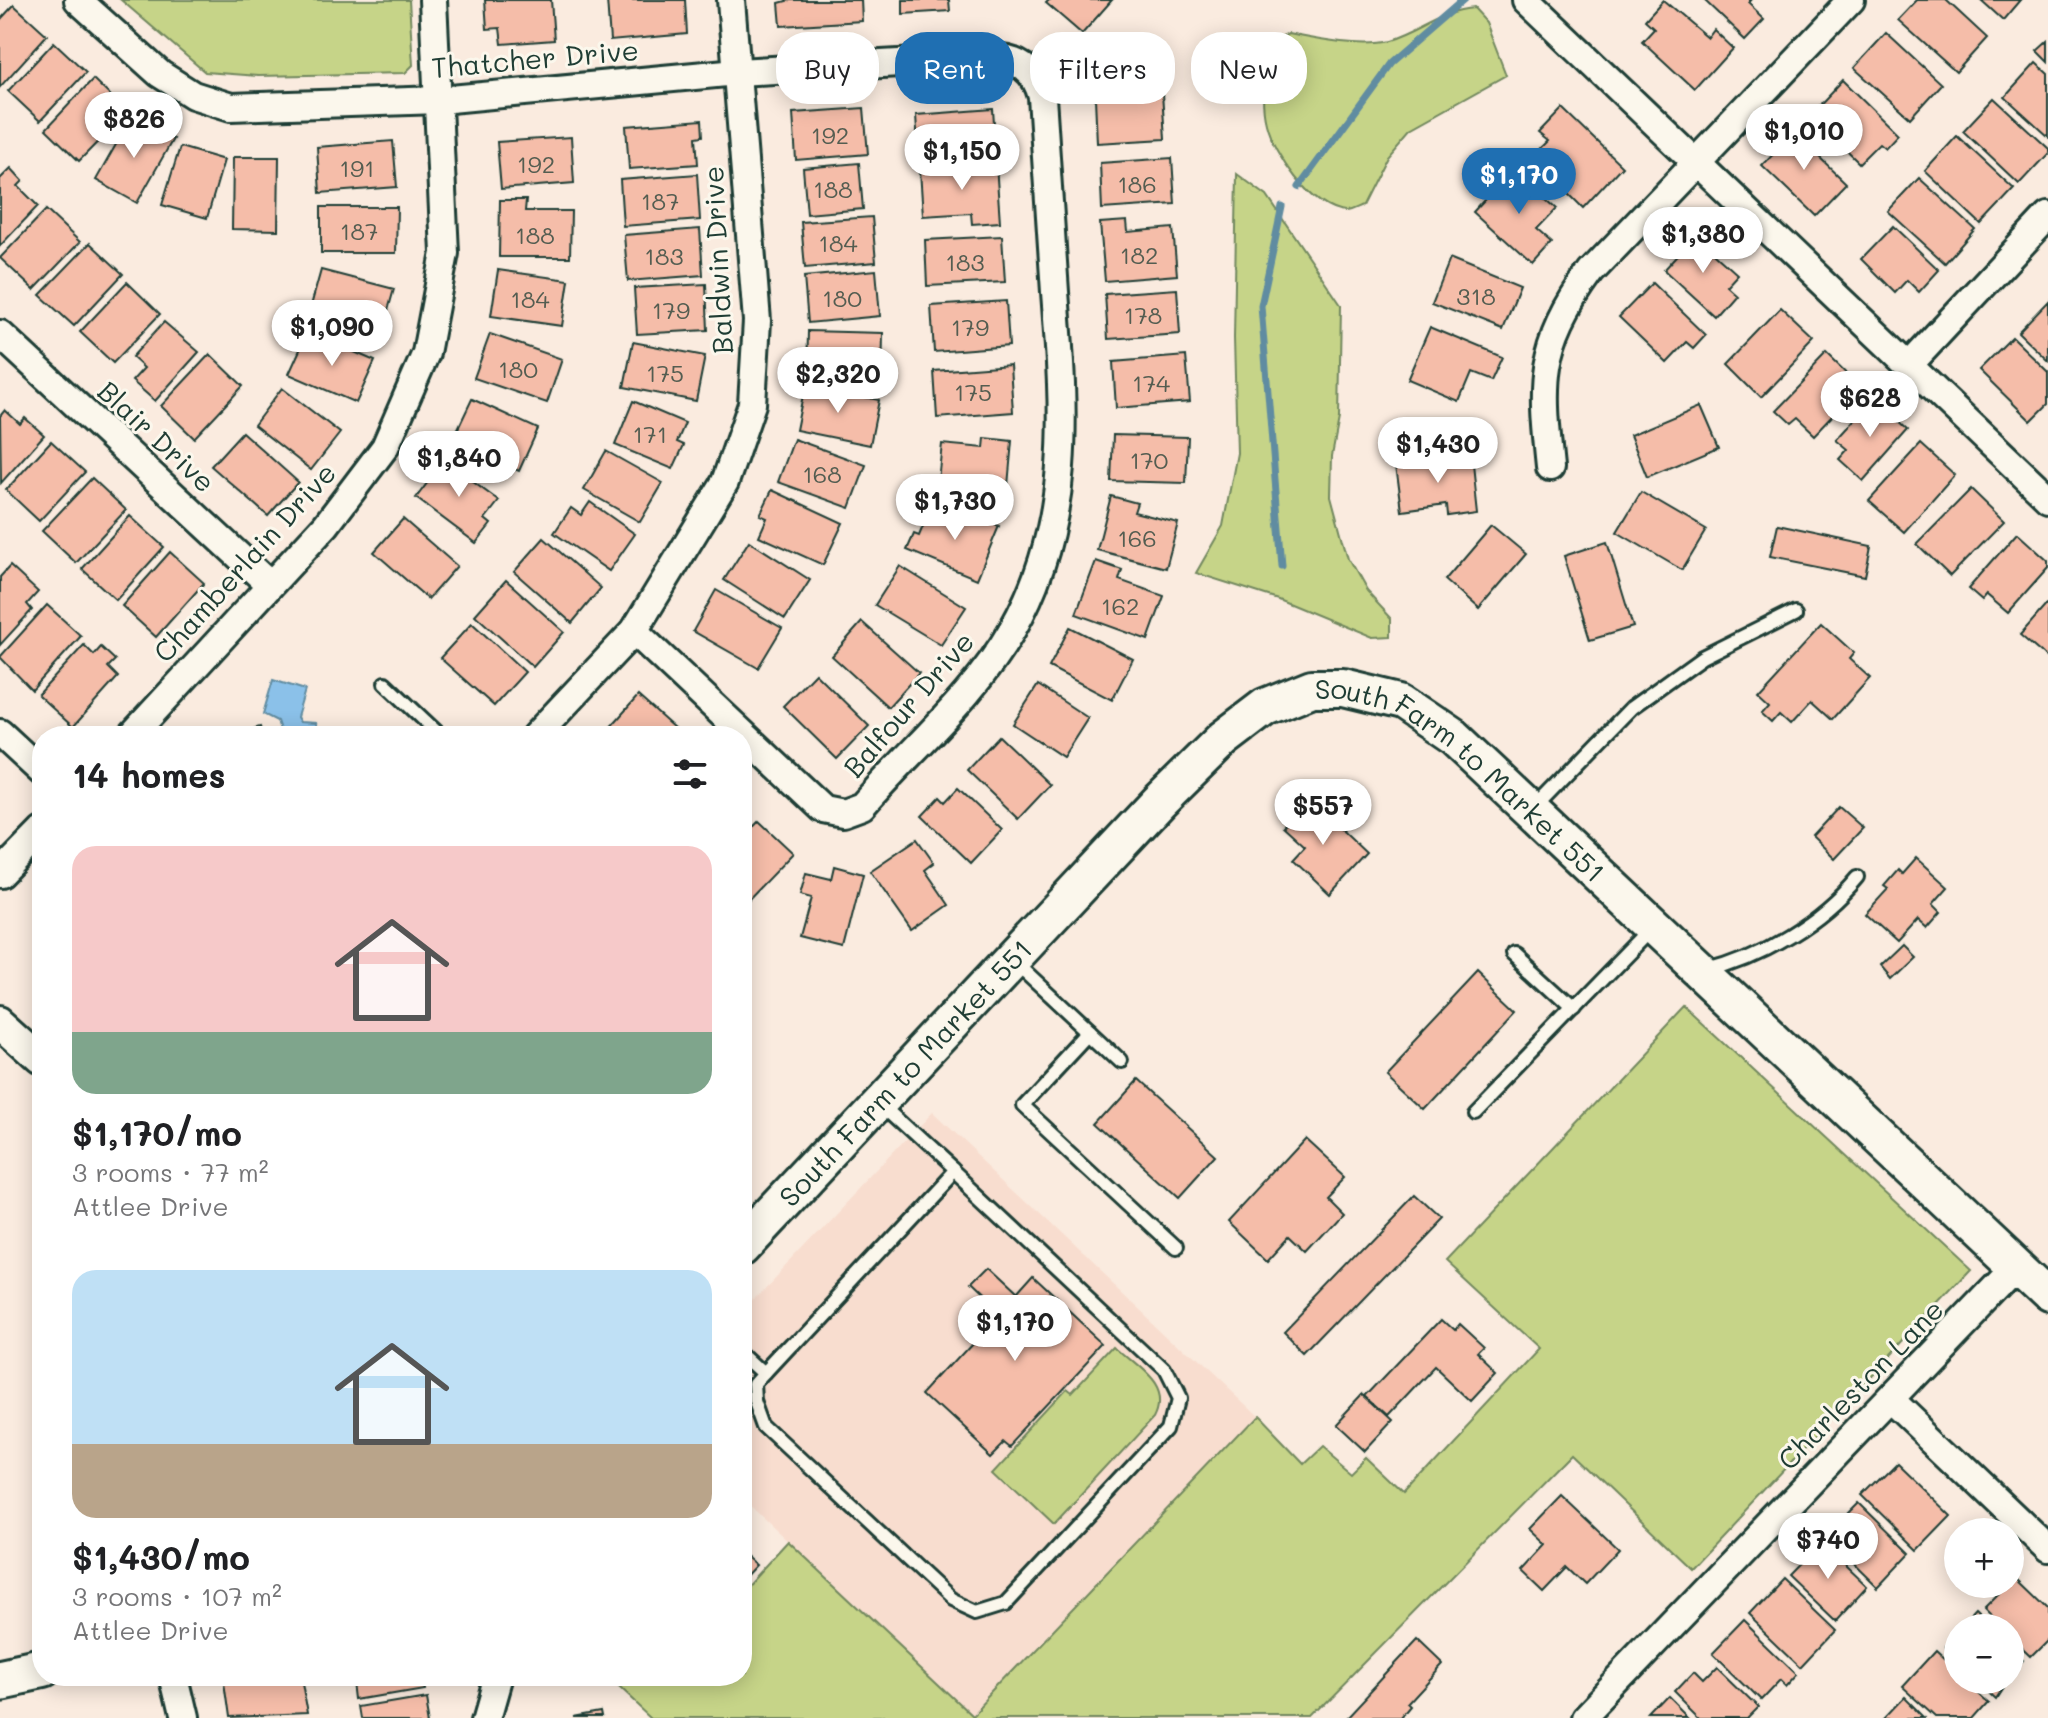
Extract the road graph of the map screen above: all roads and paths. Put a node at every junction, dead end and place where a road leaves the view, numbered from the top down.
1 (78, 0) edge
2 (433, 0) edge
3 (731, 0) edge
4 (1526, 0) edge
5 (1851, 0) edge
6 (1030, 71) edge
7 (737, 72) junction
8 (440, 100) junction
9 (1042, 104) edge
10 (1699, 162) junction
11 (2048, 216) edge
12 (0, 334) edge
13 (1909, 365) junction
14 (1550, 468) dead end
15 (2048, 498) edge
16 (270, 585) junction
17 (1796, 610) dead end
18 (634, 631) junction
19 (385, 683) dead end
20 (140, 726) edge
21 (430, 726) edge
22 (544, 726) edge
23 (735, 726) edge
24 (0, 733) edge
25 (752, 742) edge
26 (32, 763) edge
27 (1532, 811) junction
28 (32, 841) edge
29 (0, 874) edge
30 (1857, 877) dead end
31 (1653, 927) junction
32 (1514, 954) dead end
33 (1011, 959) junction
34 (1699, 972) junction
35 (1574, 1009) junction
36 (0, 1022) edge
37 (1090, 1032) junction
38 (32, 1051) edge
39 (1122, 1062) dead end
40 (877, 1102) junction
41 (1473, 1112) dead end
42 (953, 1172) junction
43 (752, 1235) edge
44 (1176, 1248) dead end
45 (2016, 1267) junction
46 (2048, 1297) edge
47 (752, 1360) edge
48 (766, 1373) junction
49 (1891, 1399) junction
50 (2048, 1549) edge
51 (32, 1673) edge
52 (0, 1680) edge
53 (175, 1686) edge
54 (493, 1686) edge
55 (183, 1718) edge
56 (484, 1718) edge
57 (1583, 1718) edge

1 - 8 street, Thatcher Drive
2 - 8 street, Chamberlain Drive
3 - 7 street, Baldwin Drive
4 - 10 street
5 - 10 street
6 - 7 street, Thatcher Drive
7 - 8 street, Thatcher Drive
7 - 18 street, Baldwin Drive
8 - 16 street, Chamberlain Drive
9 - 25 street, Balfour Drive
10 - 13 street
10 - 14 street
11 - 13 street
12 - 16 street, Blair Drive
13 - 15 street
16 - 20 street, Chamberlain Drive
17 - 27 lane
18 - 22 street, Baldwin Drive
18 - 23 street, Balfour Drive
19 - 21 lane
24 - 26 street
27 - 31 main road, South Farm to Market 551
27 - 33 main road, South Farm to Market 551
28 - 29 street
30 - 34 lane
31 - 34 main road, South Farm to Market 551
31 - 35 lane
32 - 35 lane
33 - 37 lane
33 - 40 main road, South Farm to Market 551
34 - 45 main road, South Farm to Market 551
35 - 41 lane
36 - 38 street
37 - 39 lane
37 - 44 lane
40 - 42 lane
40 - 43 main road, South Farm to Market 551
42 - 48 lane
42 - 48 lane
45 - 46 main road, South Farm to Market 551
45 - 49 street, Charleston Lane
47 - 48 lane
49 - 50 street
49 - 57 street, Charleston Lane
51 - 52 main road
53 - 55 street
54 - 56 street

